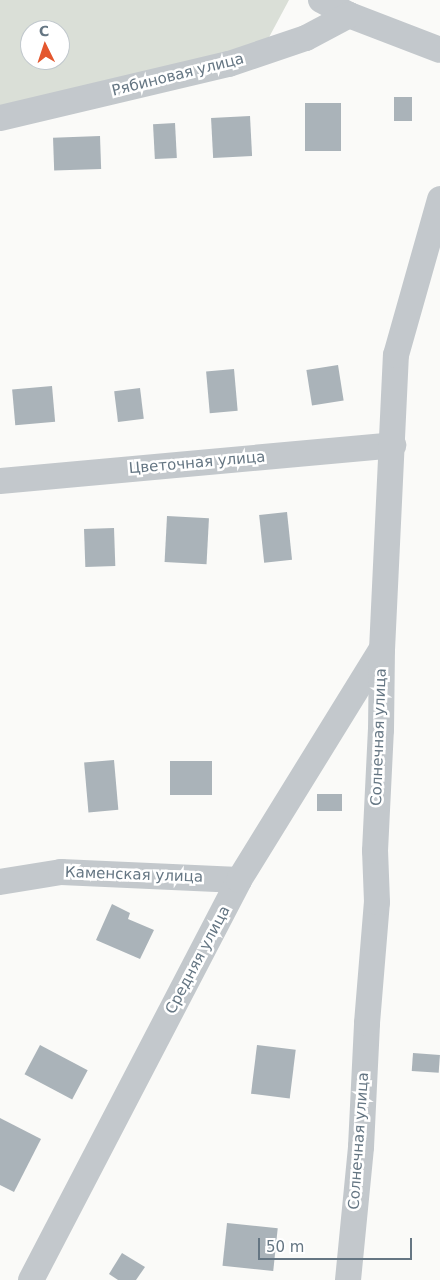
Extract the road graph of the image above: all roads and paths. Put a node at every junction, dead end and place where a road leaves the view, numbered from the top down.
1 (321, 0) edge
2 (349, 15) junction
3 (440, 50) edge
4 (0, 118) edge
5 (440, 199) edge
6 (394, 445) junction
7 (0, 481) edge
8 (382, 650) junction
9 (239, 880) junction
10 (0, 882) edge
11 (31, 1280) edge
12 (348, 1280) edge

1 - 2 street
2 - 3 street
2 - 4 street, Рябиновая улица
5 - 6 street, Солнечная улица
6 - 7 street, Цветочная улица
6 - 8 street, Солнечная улица
8 - 9 street, Средняя улица
8 - 12 street, Солнечная улица
9 - 10 street, Каменская улица
9 - 11 street, Средняя улица

